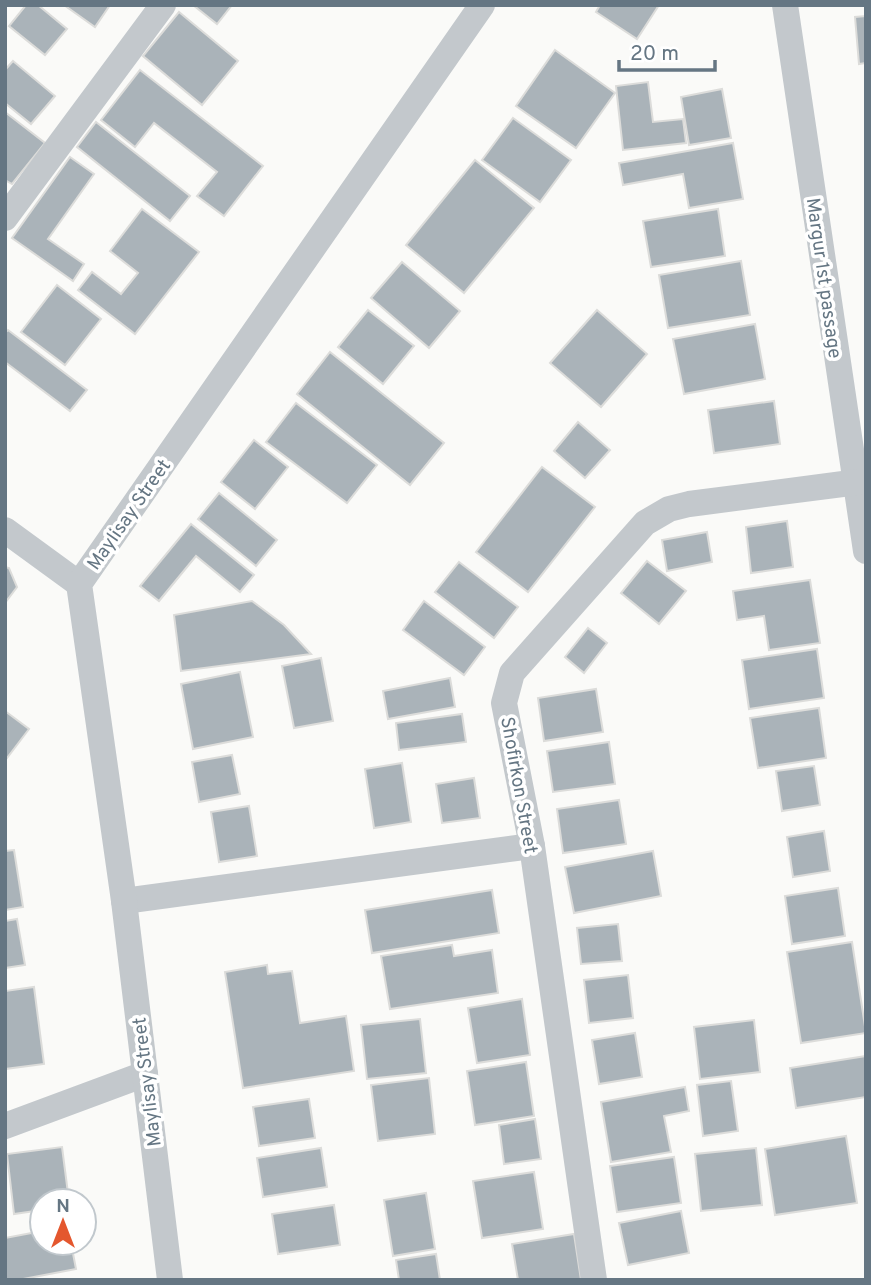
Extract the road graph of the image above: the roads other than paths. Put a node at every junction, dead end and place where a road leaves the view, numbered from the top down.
1 (163, 5) edge
2 (482, 5) edge
3 (785, 5) edge
4 (5, 218) edge
5 (861, 482) edge
6 (5, 530) edge
7 (866, 551) edge
8 (79, 584) junction
9 (532, 846) junction
10 (124, 901) junction
11 (145, 1074) junction
12 (5, 1126) edge
13 (170, 1280) edge
14 (594, 1280) edge

1 - 4 street
2 - 8 street, Maylisay Street
3 - 5 street, Margur 1st passage
5 - 7 street, Margur 1st passage
5 - 9 street, Shofirkon Street
6 - 8 street
8 - 10 street, Maylisay Street
9 - 10 street
9 - 14 street, Shofirkon Street
10 - 11 street, Maylisay Street
11 - 12 street
11 - 13 street, Maylisay Street

